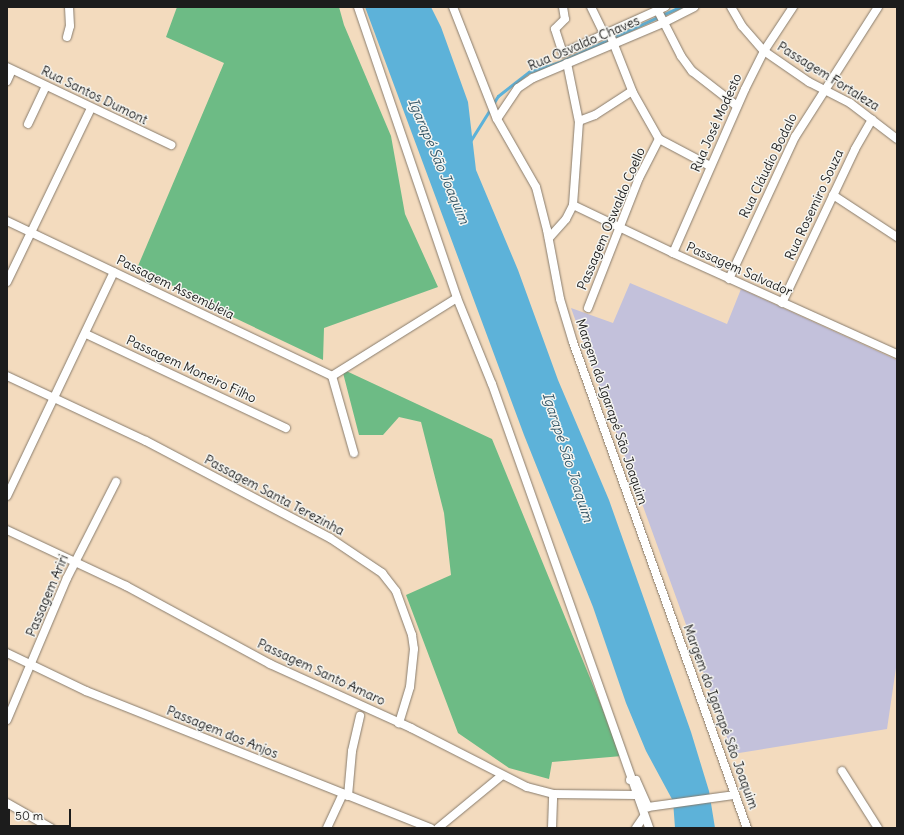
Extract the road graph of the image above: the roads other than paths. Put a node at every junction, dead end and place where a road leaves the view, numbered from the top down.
1 (69, 7) edge
2 (358, 7) edge
3 (452, 7) edge
4 (563, 7) edge
5 (591, 7) edge
6 (694, 7) edge
7 (731, 7) edge
8 (793, 7) edge
9 (878, 7) edge
10 (661, 13) edge
11 (67, 37) dead end
12 (610, 38) junction
13 (764, 51) junction
14 (567, 63) junction
15 (10, 68) edge
16 (7, 81) edge
17 (46, 86) junction
18 (826, 89) junction
19 (632, 91) junction
20 (737, 106) junction
21 (91, 108) junction
22 (497, 119) junction
23 (872, 119) junction
24 (579, 121) junction
25 (28, 124) dead end
26 (659, 139) junction
27 (897, 139) edge
28 (171, 145) dead end
29 (710, 166) junction
30 (833, 195) junction
31 (573, 204) junction
32 (7, 221) edge
33 (620, 229) junction
34 (31, 232) junction
35 (897, 237) edge
36 (549, 238) junction
37 (673, 253) junction
38 (114, 272) junction
39 (729, 279) junction
40 (7, 282) edge
41 (457, 298) junction
42 (782, 303) junction
43 (588, 308) dead end
44 (86, 334) junction
45 (897, 354) edge
46 (7, 376) edge
47 (332, 376) junction
48 (54, 398) junction
49 (286, 428) dead end
50 (354, 453) dead end
51 (116, 482) dead end
52 (7, 496) edge
53 (7, 530) edge
54 (74, 562) junction
55 (7, 653) edge
56 (29, 665) junction
57 (360, 716) dead end
58 (7, 720) edge
59 (399, 723) junction
60 (842, 771) dead end
61 (501, 776) junction
62 (630, 780) junction
63 (553, 794) junction
64 (345, 795) junction
65 (636, 795) junction
66 (735, 795) junction
67 (7, 803) edge
68 (644, 816) junction
69 (51, 828) edge
70 (327, 828) edge
71 (431, 828) edge
72 (438, 828) edge
73 (552, 828) edge
74 (636, 828) edge
75 (649, 828) edge
76 (747, 828) edge
77 (878, 828) edge

1 - 11 street
2 - 41 street
3 - 22 street, Margem do Igarapé São Joaquim
4 - 12 street
5 - 12 street
6 - 10 street, Rua Osvaldo Chaves
7 - 13 street, Passagem Fortaleza
8 - 13 street, Rua José Modesto
9 - 18 street, Rua Cláudio Bodalo
10 - 12 street, Rua Osvaldo Chaves
10 - 12 street
10 - 20 street
12 - 14 street, Rua Osvaldo Chaves
12 - 19 street
13 - 18 street, Passagem Fortaleza
13 - 20 street, Rua José Modesto
14 - 22 street, Rua Osvaldo Chaves
14 - 24 street
15 - 16 street
15 - 17 street, Rua Santos Dumont
17 - 21 street, Rua Santos Dumont
17 - 25 street
18 - 23 street, Passagem Fortaleza
18 - 39 street, Rua Cláudio Bodalo
19 - 24 street
19 - 26 street
20 - 29 street, Rua José Modesto
21 - 28 street, Rua Santos Dumont
21 - 34 street
22 - 36 street, Margem do Igarapé São Joaquim
23 - 27 street, Passagem Fortaleza
23 - 30 street, Rua Rosemiro Souza
24 - 31 street
26 - 29 street
26 - 33 street, Passagem Oswaldo Coello
29 - 37 street, Rua José Modesto
30 - 35 street
30 - 42 street, Rua Rosemiro Souza
31 - 33 street, Passagem Salvador
31 - 36 street
32 - 34 street, Passagem Assembleia
33 - 37 street, Passagem Salvador
33 - 43 street, Passagem Oswaldo Coello
34 - 38 street, Passagem Assembleia
34 - 40 street
36 - 66 street, Margem do Igarapé São Joaquim
37 - 39 street, Passagem Salvador
38 - 44 street
38 - 47 street, Passagem Assembleia
39 - 42 street, Passagem Salvador
41 - 47 street
41 - 62 street
42 - 45 street, Passagem Salvador
44 - 48 street
44 - 49 street, Passagem Moneiro Filho
46 - 48 street, Passagem Santa Terezinha
47 - 50 street
48 - 52 street
48 - 59 street, Passagem Santa Terezinha
51 - 54 street, Passagem Ariri
53 - 54 street, Passagem Santo Amaro
54 - 56 street, Passagem Ariri
54 - 59 street, Passagem Santo Amaro
55 - 56 street, Passagem dos Anjos
56 - 58 street, Passagem Ariri
56 - 64 street, Passagem dos Anjos
57 - 64 street
59 - 61 street, Passagem Santo Amaro
60 - 77 street
61 - 63 street, Passagem Santo Amaro
61 - 72 street
62 - 65 street
62 - 66 street
63 - 65 street, Passagem Santo Amaro
63 - 73 street
64 - 70 street
64 - 71 street, Passagem dos Anjos
65 - 68 street
66 - 76 street, Margem do Igarapé São Joaquim
67 - 69 street
68 - 74 street
68 - 75 street

